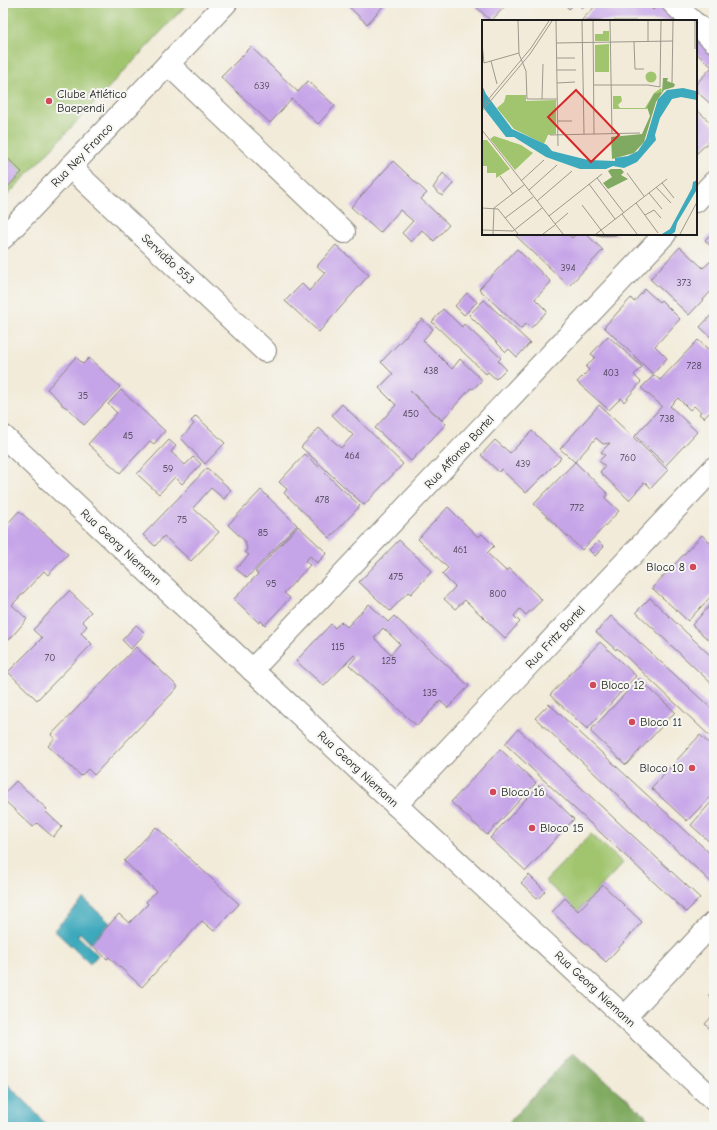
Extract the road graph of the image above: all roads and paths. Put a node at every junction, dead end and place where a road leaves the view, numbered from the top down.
1 (226, 3) edge
2 (673, 3) edge
3 (691, 20) edge
4 (697, 25) edge
5 (714, 41) edge
6 (168, 64) junction
7 (70, 167) junction
8 (714, 182) edge
9 (697, 201) edge
10 (344, 232) dead end
11 (664, 235) edge
12 (3, 238) edge
13 (265, 351) dead end
14 (3, 436) edge
15 (714, 468) edge
16 (252, 670) junction
17 (396, 805) junction
18 (714, 922) edge
19 (625, 1017) junction
20 (714, 1100) edge

1 - 6 street, Rua Ney Franco
2 - 3 street
4 - 5 street
6 - 7 street, Rua Ney Franco
6 - 10 street
7 - 12 street, Rua Ney Franco
7 - 13 street, Servidão 553
8 - 9 street
11 - 16 street, Rua Affonso Bartel
14 - 16 street, Rua Georg Niemann
15 - 17 street, Rua Fritz Bartel
16 - 17 street, Rua Georg Niemann
17 - 19 street, Rua Georg Niemann
18 - 19 street
19 - 20 street, Rua Georg Niemann

